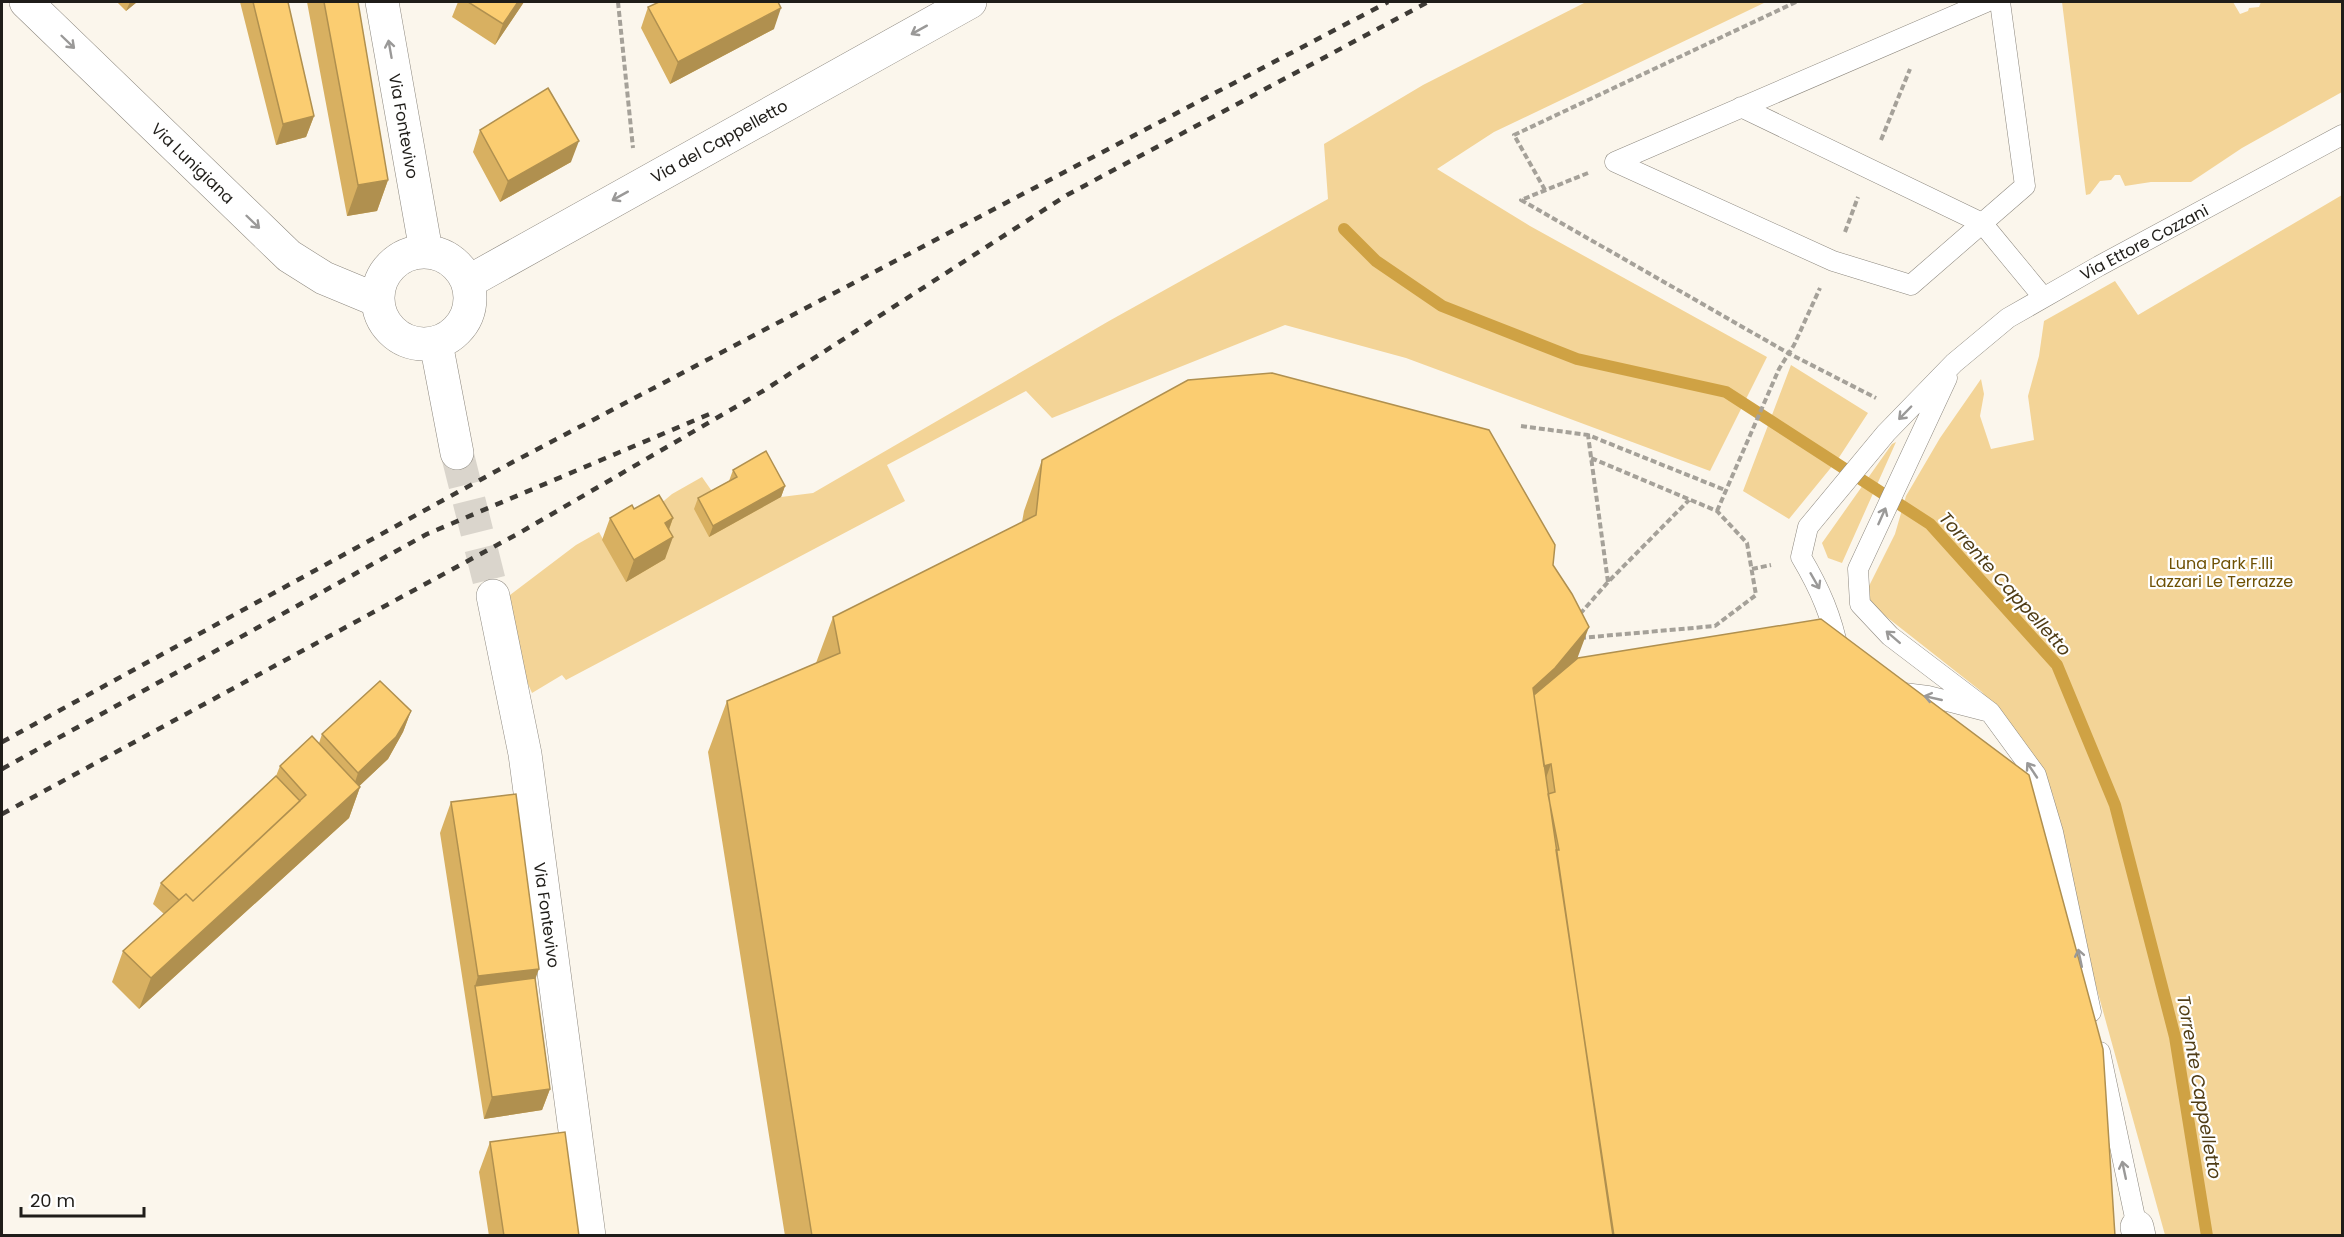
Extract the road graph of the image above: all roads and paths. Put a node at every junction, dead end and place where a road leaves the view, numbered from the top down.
1 (26, 2) edge
2 (382, 2) edge
3 (618, 2) edge
4 (970, 2) edge
5 (1796, 2) edge
6 (1986, 2) edge
7 (2000, 2) edge
8 (1742, 107) junction
9 (2343, 135) edge
10 (1615, 162) junction
11 (637, 187) junction
12 (1545, 190) junction
13 (1982, 223) junction
14 (426, 251) junction
15 (468, 282) junction
16 (2043, 297) junction
17 (377, 300) junction
18 (1804, 322) dead end
19 (436, 343) junction
20 (1788, 353) junction
21 (1954, 363) junction
22 (1879, 400) dead end
23 (1521, 426) dead end
24 (1588, 435) junction
25 (457, 453) tunnel mouth
26 (1591, 458) junction
27 (1725, 490) junction
28 (1689, 500) junction
29 (1717, 511) junction
30 (1608, 582) junction
31 (493, 596) tunnel mouth
32 (1577, 618) edge
33 (1570, 639) edge
34 (1842, 667) edge
35 (1881, 690) edge
36 (1990, 712) junction
37 (2138, 1233) edge
38 (590, 1236) edge

1 -> 17 street, Via Lunigiana
14 -> 2 street, Via Fontevivo
3 - 11 path
4 -> 11 street, Via del Cappelletto
5 - 12 path
6 - 8 lane
7 - 13 lane
8 - 10 lane
8 - 13 lane
9 - 16 lane, Via Ettore Cozzani
10 - 12 path
10 - 13 lane
11 -> 15 street, Via del Cappelletto
12 - 20 path
13 - 16 lane
14 - 15 street
14 - 17 street
15 - 19 street
16 - 21 lane, Via Ettore Cozzani
17 - 19 street
18 - 20 path
19 - 25 street
20 - 22 path
20 - 27 path
21 -> 34 lane, Via Ettore Cozzani
36 -> 21 lane
23 - 24 path
24 - 26 path
24 - 27 path
26 - 28 path
26 - 30 path
27 - 29 path
28 - 29 path
28 - 30 path
29 - 33 path
30 - 32 path
31 - 38 street, Via Fontevivo
36 -> 35 lane
37 -> 36 lane

